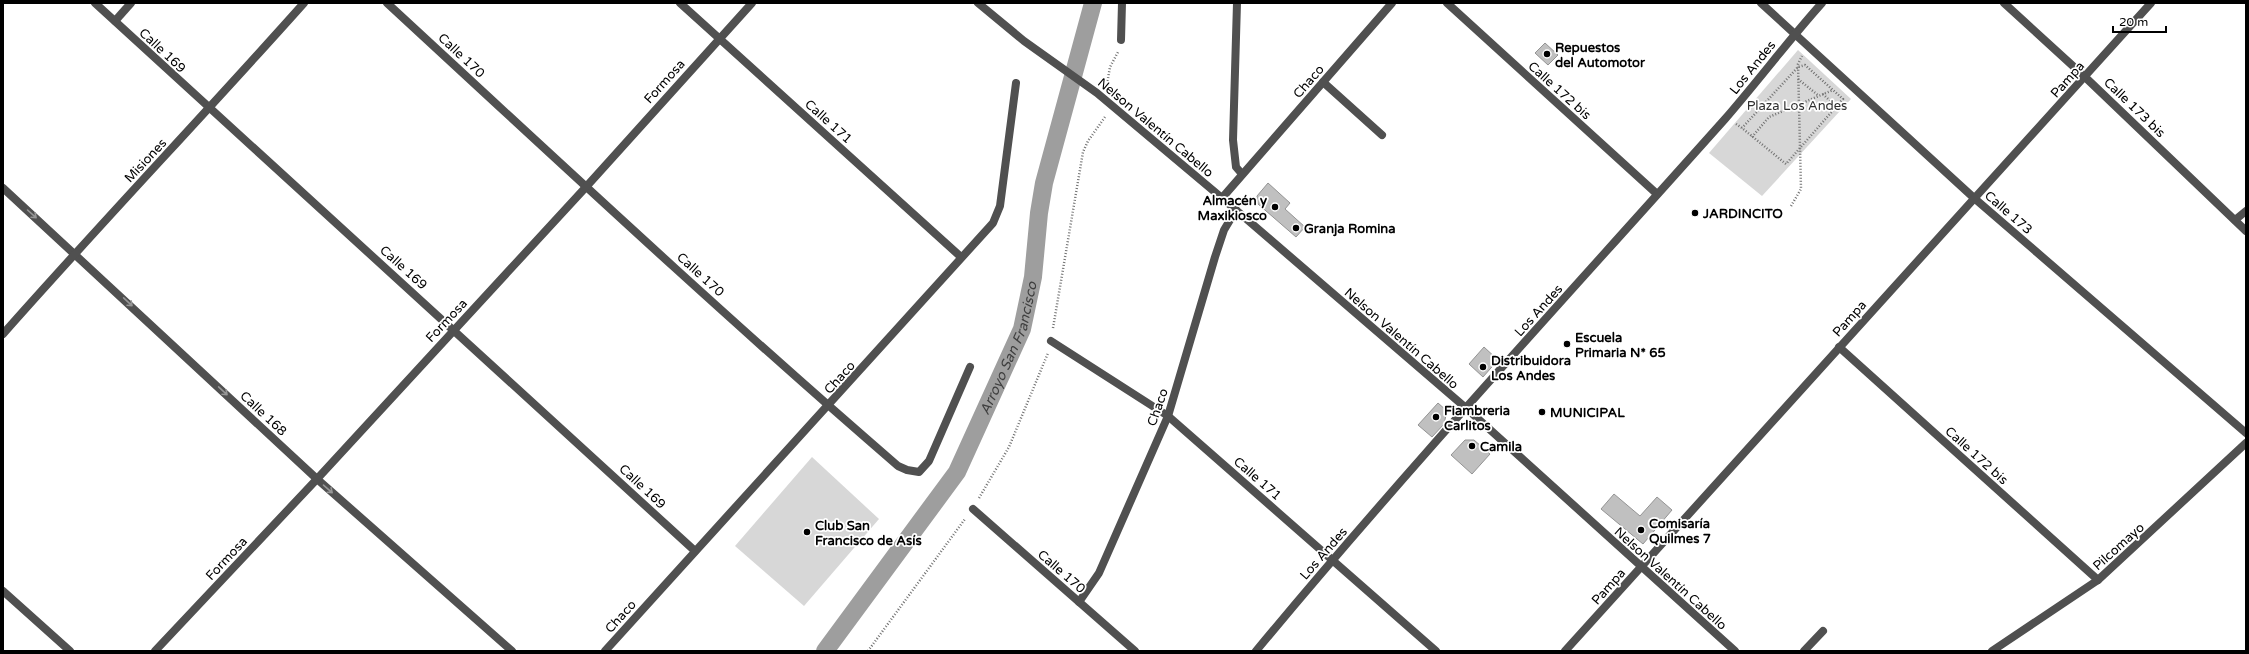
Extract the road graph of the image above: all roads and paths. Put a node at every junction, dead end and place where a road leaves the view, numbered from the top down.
1 (95, 3) edge
2 (131, 3) edge
3 (304, 3) edge
4 (387, 3) edge
5 (680, 3) edge
6 (752, 3) edge
7 (978, 3) edge
8 (1122, 3) edge
9 (1237, 3) edge
10 (1392, 3) edge
11 (1447, 3) edge
12 (1761, 3) edge
13 (1822, 3) edge
14 (2004, 3) edge
15 (2151, 3) edge
16 (115, 21) junction
17 (1796, 33) junction
18 (719, 38) junction
19 (1121, 40) joint
20 (1808, 44) junction
21 (1798, 67) junction
22 (2085, 77) junction
23 (1798, 79) junction
24 (1323, 82) junction
25 (1016, 83) dead end
26 (1111, 87) dead end
27 (1833, 90) junction
28 (1823, 94) junction
29 (1819, 96) junction
30 (1799, 104) junction
31 (1113, 106) junction
32 (1836, 107) junction
33 (210, 109) junction
34 (1727, 116) junction
35 (1742, 128) junction
36 (1382, 135) dead end
37 (1752, 137) junction
38 (1800, 148) junction
39 (1242, 174) junction
40 (586, 187) junction
41 (3, 188) edge
42 (1657, 194) junction
43 (1222, 198) junction
44 (1974, 198) junction
45 (1791, 206) dead end
46 (1236, 210) junction
47 (2246, 211) edge
48 (2235, 220) junction
49 (2246, 231) edge
50 (75, 253) junction
51 (962, 257) junction
52 (454, 329) junction
53 (3, 334) edge
54 (1051, 341) junction
55 (1839, 347) junction
56 (970, 367) dead end
57 (829, 406) junction
58 (1466, 408) junction
59 (1168, 416) junction
60 (2246, 433) edge
61 (2246, 443) edge
62 (317, 480) junction
63 (973, 509) junction
64 (695, 550) junction
65 (1332, 559) junction
66 (1641, 568) junction
67 (2098, 580) junction
68 (3, 591) edge
69 (1079, 602) junction
70 (1823, 631) dead end
71 (70, 651) edge
72 (155, 651) edge
73 (512, 651) edge
74 (606, 651) edge
75 (868, 651) edge
76 (1135, 651) edge
77 (1256, 651) edge
78 (1436, 651) edge
79 (1565, 651) edge
80 (1735, 651) edge
81 (1804, 651) edge
82 (1992, 651) edge

1 - 16 street, Calle 169
2 - 16 street
3 - 33 street, Misiones
4 - 40 street, Calle 170
5 - 18 street, Calle 171
6 - 18 street, Formosa
7 - 31 street, Nelson Valentín Cabello
8 - 19 street
9 - 39 street
10 - 24 street, Chaco
11 - 42 street, Calle 172 bis
12 - 17 street, Calle 173
13 - 17 street, Los Andes
14 - 22 street, Calle 173 bis
15 - 22 street, Pampa
16 - 33 street, Calle 169
17 - 20 street, Calle 173
17 - 34 street, Los Andes
18 - 40 street, Formosa
18 - 51 street, Calle 171
19 - 26 path
20 - 21 path
20 - 44 street, Calle 173
21 - 23 path
21 - 27 path
21 - 35 path
22 - 44 street, Pampa
22 - 48 street, Calle 173 bis
23 - 29 path
23 - 30 path
24 - 36 street
24 - 39 street, Chaco
25 - 51 street, Chaco
27 - 28 path
27 - 32 path
28 - 29 path
28 - 32 path
29 - 30 path
30 - 37 path
30 - 38 path
31 - 43 street, Nelson Valentín Cabello
31 - 54 path
32 - 38 path
33 - 50 street, Misiones
33 - 52 street, Calle 169
34 - 35 path
34 - 42 street, Los Andes
35 - 37 path
37 - 38 path
38 - 45 path
39 - 43 street, Chaco
40 - 52 street, Formosa
40 - 57 street, Calle 170
41 -> 50 street, Calle 168
42 - 58 street, Los Andes
43 - 46 street, Nelson Valentín Cabello
44 - 55 street, Pampa
44 - 60 street, Calle 173
46 - 58 street, Nelson Valentín Cabello
46 - 59 street, Chaco
47 - 48 street
48 - 49 street, Calle 173 bis
50 - 53 street, Misiones
50 -> 62 street, Calle 168
51 - 57 street, Chaco
52 - 62 street, Formosa
52 - 64 street, Calle 169
54 - 59 street, Calle 171
54 - 63 path
55 - 66 street, Pampa
55 - 67 street, Calle 172 bis
56 - 57 street, Calle 170
57 - 64 street, Chaco
58 - 65 street, Los Andes
58 - 66 street, Nelson Valentín Cabello
59 - 65 street, Calle 171
59 - 69 street, Chaco
61 - 67 street, Pilcomayo
62 - 72 street, Formosa
62 -> 73 street, Calle 168
63 - 69 street, Calle 170
63 - 75 path
64 - 74 street, Chaco
65 - 77 street, Los Andes
65 - 78 street, Calle 171
66 - 79 street, Pampa
66 - 80 street, Nelson Valentín Cabello
67 - 82 street, Pilcomayo
68 - 71 street
69 - 76 street, Calle 170
70 - 81 street

